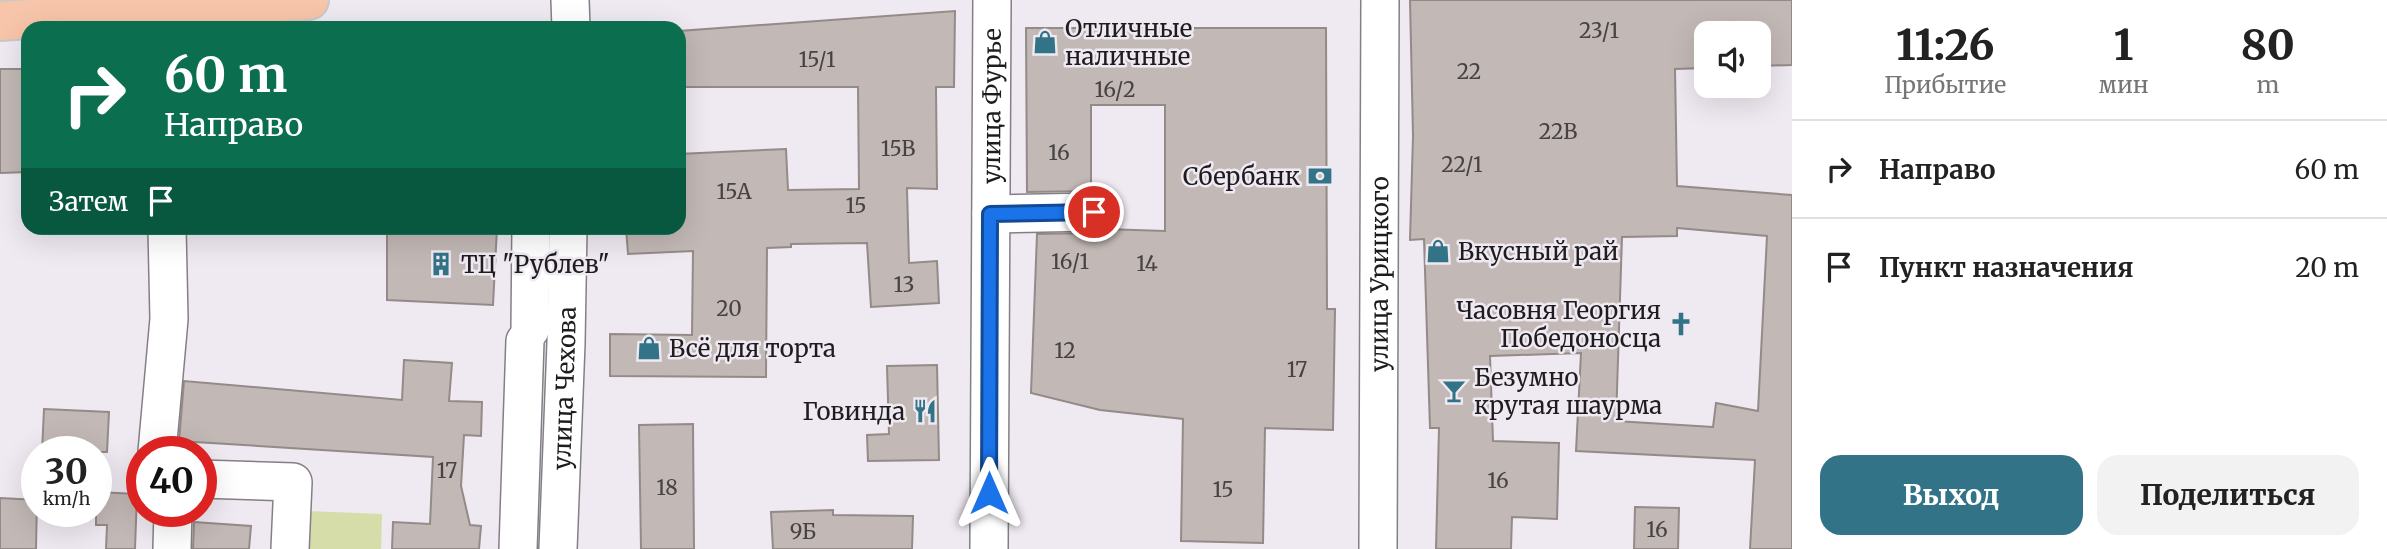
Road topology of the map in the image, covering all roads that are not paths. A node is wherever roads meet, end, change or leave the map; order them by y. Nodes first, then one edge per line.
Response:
1 (310, 0) edge
2 (570, 0) edge
3 (992, 0) edge
4 (1380, 0) edge
5 (0, 21) edge
6 (571, 21) edge
7 (1094, 212) dead end
8 (990, 214) junction
9 (167, 235) edge
10 (531, 235) edge
11 (568, 235) edge
12 (158, 436) edge
13 (217, 480) edge
14 (173, 527) edge
15 (172, 549) edge
16 (290, 549) edge
17 (518, 549) edge
18 (558, 549) edge
19 (989, 549) edge
20 (1378, 549) edge

1 - 5 main road
2 - 6 street
3 - 8 street, улица Фурье
4 - 20 street, улица Урицкого
7 - 8 street
8 - 19 street, улица Фурье
9 - 12 street
10 - 17 street
11 - 18 street, улица Чехова
13 - 16 street
14 - 15 street

